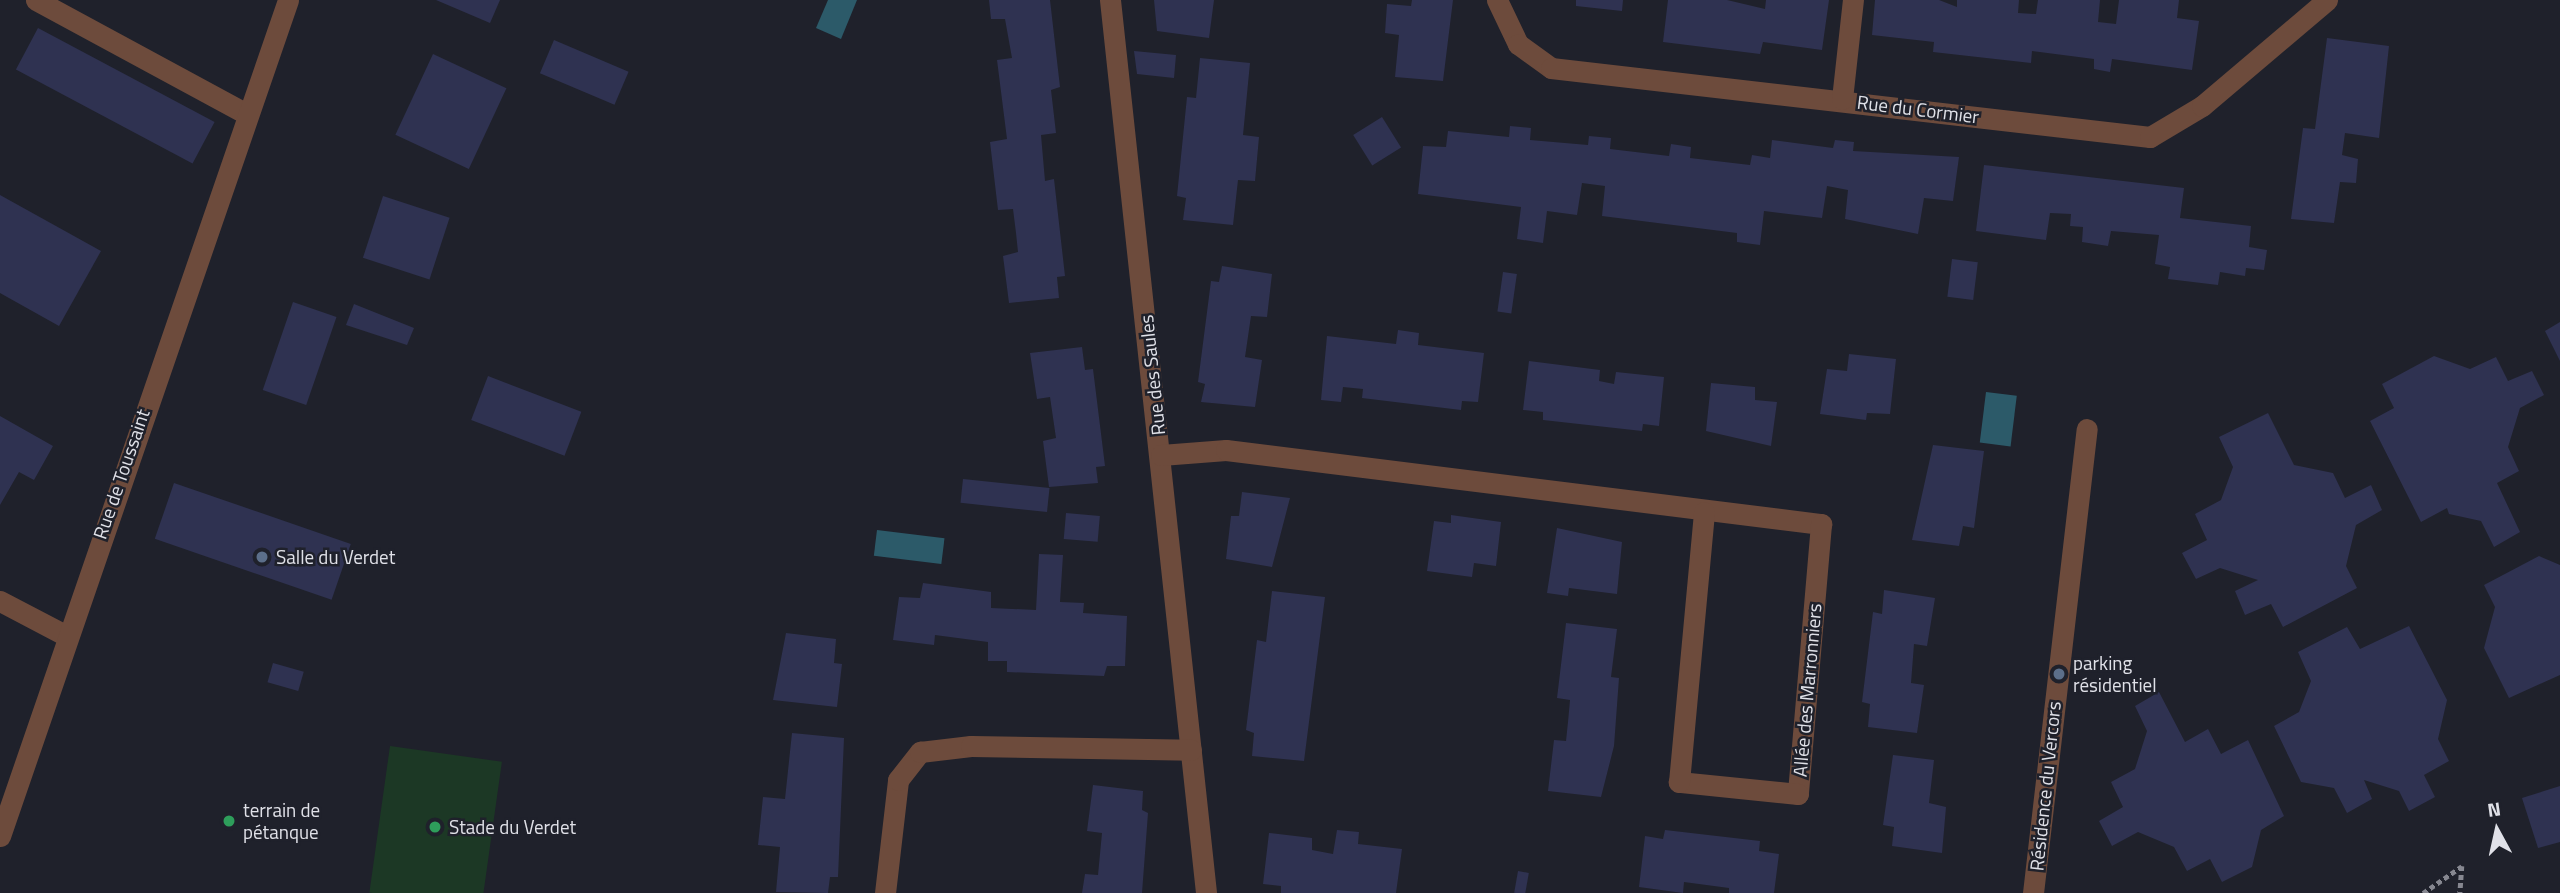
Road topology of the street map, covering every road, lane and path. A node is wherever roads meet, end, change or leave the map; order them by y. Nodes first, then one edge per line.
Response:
1 (36, 0) edge
2 (288, 0) edge
3 (1110, 0) edge
4 (1497, 0) edge
5 (1853, 0) edge
6 (2327, 0) edge
7 (1842, 99) junction
8 (247, 114) junction
9 (2087, 429) dead end
10 (1161, 455) junction
11 (1704, 512) junction
12 (0, 601) edge
13 (65, 635) junction
14 (1191, 750) junction
15 (0, 836) edge
16 (885, 893) edge
17 (1206, 893) edge
18 (2033, 893) edge
19 (2423, 893) edge
20 (2460, 893) edge

1 - 8 street
2 - 8 street, Rue de Toussaint
3 - 10 street, Rue des Saules
4 - 7 street, Rue du Cormier
5 - 7 street
6 - 7 street, Rue du Cormier
8 - 13 street, Rue de Toussaint
9 - 18 street, Résidence du Vercors
10 - 11 street, Allée des Marronniers
10 - 14 street, Rue des Saules
11 - 11 street, Allée des Marronniers
12 - 13 street
13 - 15 street, Rue de Toussaint
14 - 16 street
14 - 17 street, Rue des Saules
19 - 20 path

